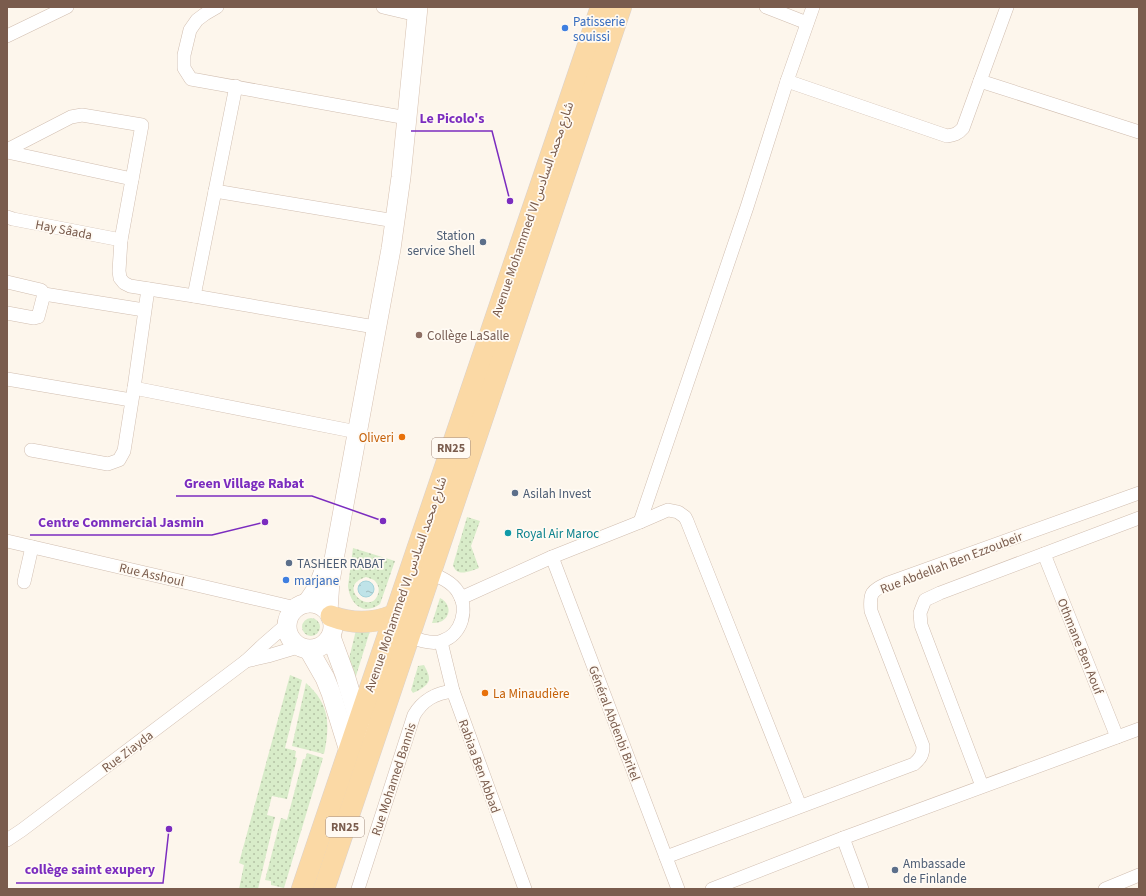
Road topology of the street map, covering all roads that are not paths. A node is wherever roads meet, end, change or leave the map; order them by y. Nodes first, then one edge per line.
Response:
1 (67, 7) edge
2 (217, 7) edge
3 (382, 7) edge
4 (601, 7) edge
5 (621, 7) edge
6 (766, 7) edge
7 (813, 7) edge
8 (1007, 7) edge
9 (414, 10) edge
10 (808, 23) junction
11 (7, 36) edge
12 (787, 81) junction
13 (980, 82) junction
14 (236, 86) junction
15 (402, 117) junction
16 (1139, 132) edge
17 (7, 151) edge
18 (132, 179) junction
19 (215, 191) junction
20 (7, 217) edge
21 (390, 220) junction
22 (121, 240) junction
23 (7, 282) edge
24 (148, 289) junction
25 (44, 294) junction
26 (194, 296) junction
27 (144, 310) junction
28 (7, 313) edge
29 (373, 327) junction
30 (7, 379) edge
31 (133, 394) junction
32 (354, 431) junction
33 (31, 450) dead end
34 (1139, 493) edge
35 (1139, 518) edge
36 (640, 522) junction
37 (7, 541) edge
38 (32, 547) junction
39 (1044, 554) junction
40 (552, 557) junction
41 (430, 573) junction
42 (24, 582) dead end
43 (402, 593) junction
44 (461, 598) junction
45 (421, 599) junction
46 (302, 605) junction
47 (329, 614) junction
48 (394, 616) junction
49 (286, 625) junction
50 (409, 636) junction
51 (331, 637) junction
52 (441, 642) junction
53 (303, 648) junction
54 (246, 661) junction
55 (453, 691) junction
56 (359, 720) junction
57 (1139, 729) edge
58 (1117, 737) junction
59 (349, 751) junction
60 (369, 756) junction
61 (982, 786) junction
62 (800, 806) junction
63 (843, 838) junction
64 (7, 840) edge
65 (666, 857) junction
66 (1139, 875) edge
67 (302, 889) edge
68 (324, 889) edge
69 (358, 889) edge
70 (525, 889) edge
71 (678, 889) edge
72 (714, 889) edge
73 (862, 889) edge
74 (1105, 889) edge

1 - 11 street
2 - 14 street
3 - 9 street
4 - 43 main road, Avenue Mohammed VI شارع محمد السادس / RN25
5 - 41 main road, Avenue Mohammed VI شارع محمد السادس / RN25
6 - 10 street
7 - 10 street
8 - 13 street
9 - 15 main road
10 - 12 street
12 - 13 street
12 - 36 street
13 - 16 street
14 - 15 street
14 - 19 street
15 - 21 main road
17 - 18 street
17 - 18 street
18 - 22 street
19 - 21 street
19 - 26 street
20 - 22 street, Hay Sâada
21 - 29 main road
22 - 24 street
23 - 25 street
24 - 26 street
24 - 27 street
25 - 27 street
25 - 28 street
26 - 29 street
27 - 31 street
29 - 32 main road
30 - 31 street
31 - 32 street
31 - 33 street
32 - 46 main road
32 - 47 main road
34 - 62 street, Rue Abdellah Ben Ezzoubeir
35 - 39 street, Rue Abdellah Ben Ezzoubeir
36 - 40 street
36 - 62 street
37 - 38 street, Rue Asshoul
38 - 42 street
38 - 46 street, Rue Asshoul
39 - 58 street, Othmane Ben Aouf
39 - 61 street, Rue Abdellah Ben Ezzoubeir
40 - 44 street
40 - 65 street, Général Abdenbi Britel
41 - 44 street
41 - 45 main road, Avenue Mohammed VI شارع محمد السادس / RN25
43 - 45 main road
43 - 48 main road, Avenue Mohammed VI شارع محمد السادس / RN25
44 - 52 street
45 - 50 main road, Avenue Mohammed VI شارع محمد السادس / RN25
46 - 47 main road
46 - 49 main road
47 - 48 main road
47 - 51 main road
48 - 56 main road, Avenue Mohammed VI شارع محمد السادس / RN25
49 - 53 main road
49 - 54 street, Rue Ziayda
50 - 52 street
50 - 60 main road, Avenue Mohammed VI شارع محمد السادس / RN25
51 - 53 main road
51 - 56 main road
52 - 55 street, Rabiaa Ben Abbad
53 - 54 street, Rue Ziayda
53 - 59 main road
54 - 64 street, Rue Ziayda
55 - 69 street, Rue Mohamed Bannis
55 - 70 street, Rabiaa Ben Abbad
56 - 59 main road, Avenue Mohammed VI شارع محمد السادس / RN25
56 - 60 main road
57 - 58 street
58 - 61 street
59 - 67 main road, Avenue Mohammed VI شارع محمد السادس / RN25
60 - 68 main road, Avenue Mohammed VI شارع محمد السادس / RN25
61 - 63 street
62 - 65 street
63 - 72 street
63 - 73 street
65 - 71 street, Général Abdenbi Britel
66 - 74 street

